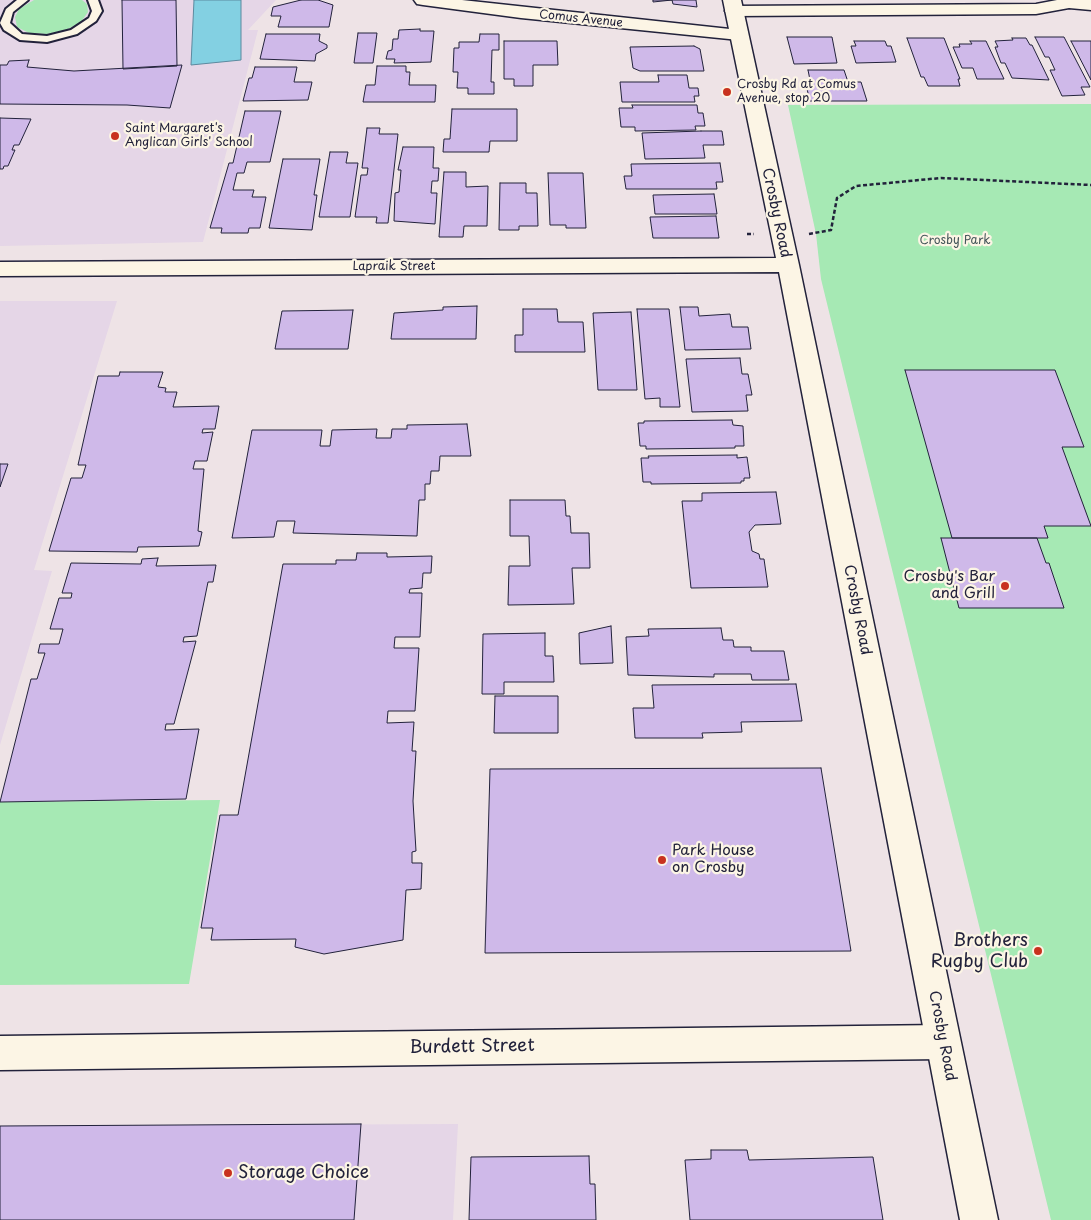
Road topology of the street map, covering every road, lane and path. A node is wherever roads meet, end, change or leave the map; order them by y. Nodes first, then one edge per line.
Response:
1 (23, 0) edge
2 (93, 0) edge
3 (423, 0) edge
4 (1068, 1) edge
5 (1091, 5) edge
6 (733, 6) edge
7 (11, 33) junction
8 (739, 35) junction
9 (0, 39) edge
10 (1091, 185) edge
11 (804, 234) dead end
12 (788, 265) junction
13 (0, 269) edge
14 (943, 1042) junction
15 (0, 1053) edge
16 (979, 1220) edge

1 - 7 lane
2 - 7 lane
3 - 8 street, Comus Avenue
4 - 5 street
4 - 6 street
6 - 8 street, Crosby Road
7 - 9 lane
8 - 12 street, Crosby Road
10 - 11 path
12 - 13 street, Lapraik Street
12 - 14 street, Crosby Road
14 - 15 street, Burdett Street
14 - 16 street, Crosby Road

